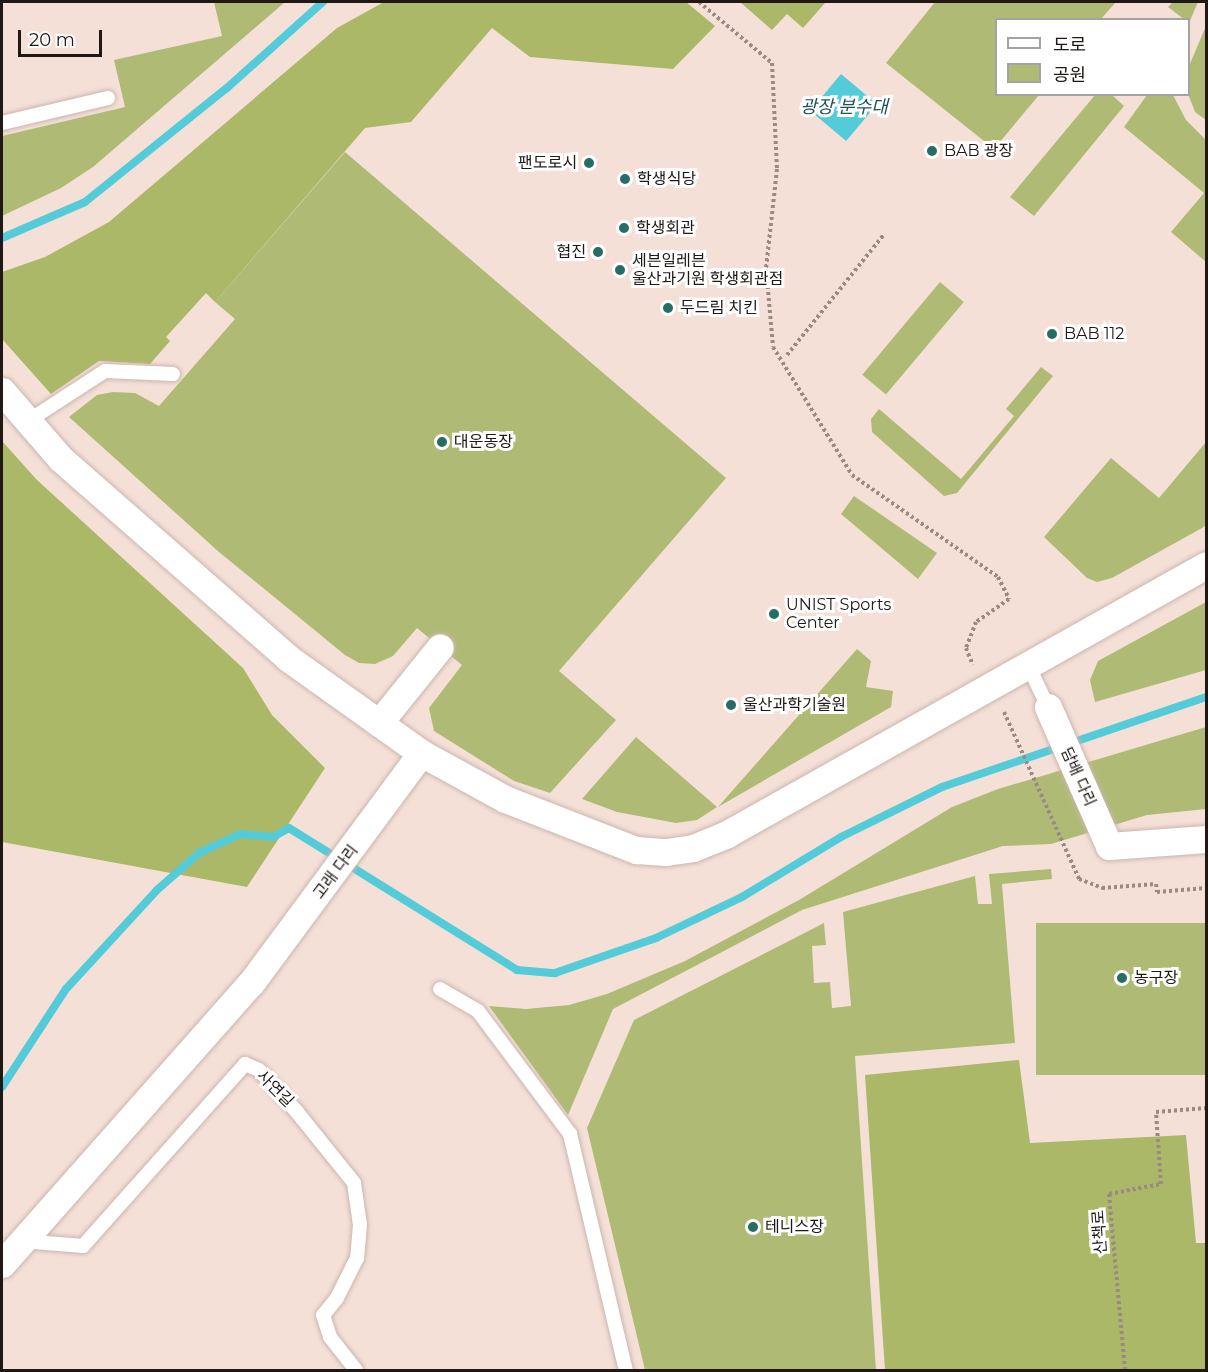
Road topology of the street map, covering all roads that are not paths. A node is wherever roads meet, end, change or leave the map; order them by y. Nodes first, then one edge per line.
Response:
1 (108, 98) dead end
2 (2, 123) edge
3 (173, 374) dead end
4 (2, 391) edge
5 (28, 421) junction
6 (1204, 569) edge
7 (440, 647) dead end
8 (1029, 667) junction
9 (1048, 707) joint
10 (379, 723) junction
11 (422, 753) junction
12 (1206, 839) edge
13 (440, 989) dead end
14 (10, 1243) edge
15 (2, 1264) edge
16 (356, 1371) edge
17 (626, 1371) edge

1 - 2 lane
3 - 5 lane
4 - 5 street
5 - 10 street
6 - 8 street
7 - 10 street
8 - 9 lane
8 - 11 street
9 - 12 street, 담배 다리
10 - 11 street
11 - 14 street, 고래 다리
13 - 17 lane
14 - 15 street, 고래 다리
14 - 16 lane, 사연길

